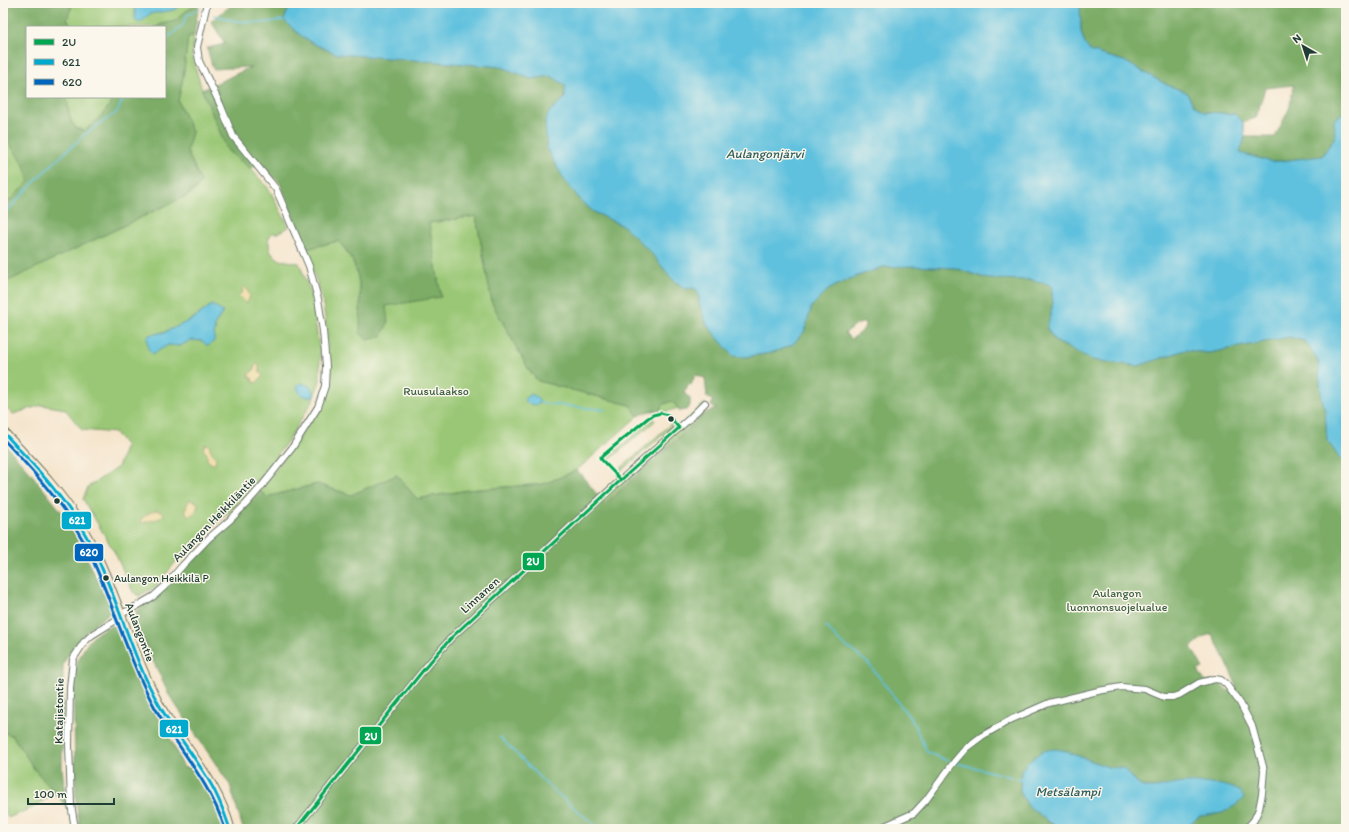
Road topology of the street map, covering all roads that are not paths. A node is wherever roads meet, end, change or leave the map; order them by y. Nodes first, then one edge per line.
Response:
1 (207, 3) edge
2 (705, 403) dead end
3 (3, 432) edge
4 (121, 615) junction
5 (76, 829) edge
6 (230, 829) edge
7 (296, 829) edge
8 (878, 829) edge
9 (1246, 829) edge

1 - 4 street, Aulangon Heikkiläntie
2 - 7 street, Linnanen
3 - 4 street, Aulangontie
4 - 5 street, Katajistontie
4 - 6 street, Aulangontie
8 - 9 street

